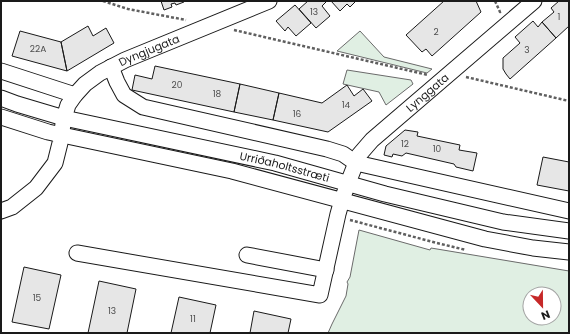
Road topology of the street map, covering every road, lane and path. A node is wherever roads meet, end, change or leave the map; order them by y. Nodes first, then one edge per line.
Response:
1 (103, 1) edge
2 (269, 1) edge
3 (495, 1) edge
4 (534, 1) edge
5 (506, 6) dead end
6 (186, 20) dead end
7 (231, 30) dead end
8 (111, 67) junction
9 (1, 71) edge
10 (447, 76) junction
11 (75, 95) junction
12 (1, 98) edge
13 (569, 101) edge
14 (1, 117) edge
15 (64, 118) junction
16 (62, 135) junction
17 (356, 163) junction
18 (348, 183) junction
19 (342, 200) junction
20 (1, 211) edge
21 (569, 211) edge
22 (569, 232) edge
23 (569, 252) edge
24 (77, 253) dead end
25 (247, 255) dead end
26 (326, 270) junction

1 - 6 path
2 - 8 street, Dyngjugata
3 - 5 path
4 - 10 street, Lynggata
7 - 10 path
8 - 11 street, Dyngjugata
8 - 17 street
9 - 11 street
10 - 13 path
10 - 17 street, Lynggata
11 - 15 street, Dyngjugata
12 - 15 street, Urriðaholtsstræti
14 - 16 street, Urriðaholtsstræti
15 - 16 street, Dyngjugata
15 - 18 street, Urriðaholtsstræti
16 - 19 street, Urriðaholtsstræti
16 - 20 street, Dyngjugata
17 - 18 street, Lynggata
17 - 21 street
18 - 19 street, Lynggata
18 - 22 street, Urriðaholtsstræti
19 - 23 street, Urriðaholtsstræti
19 - 26 street
24 - 26 street
25 - 26 street

